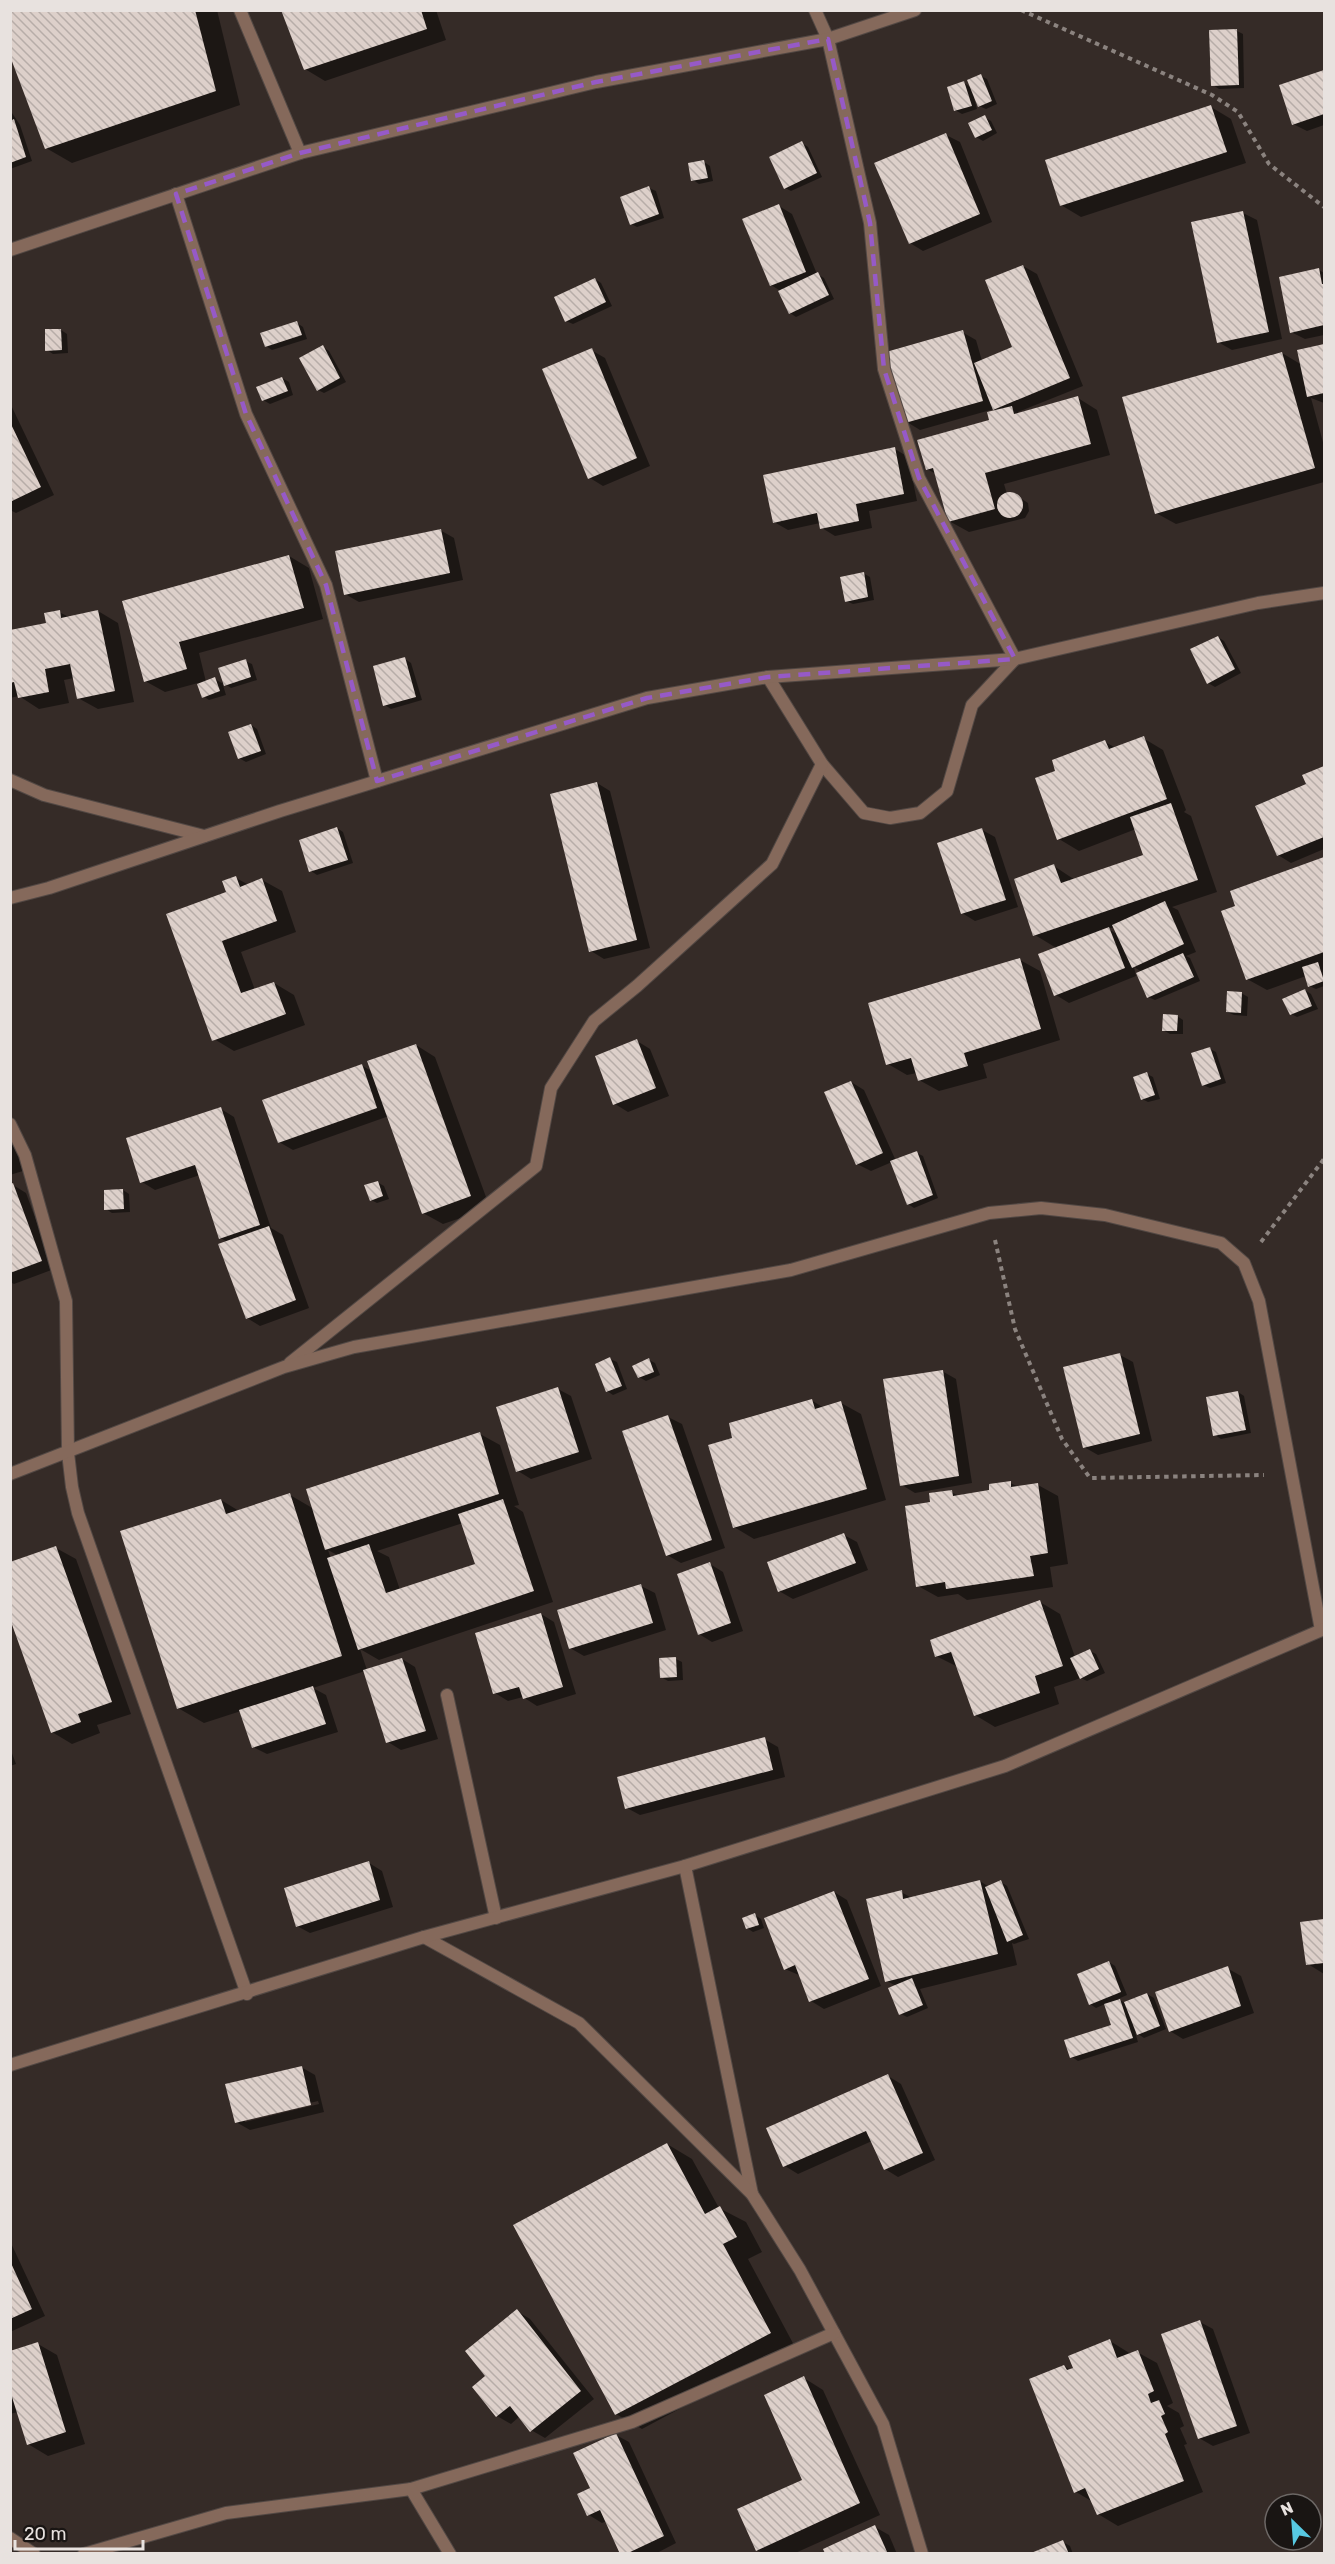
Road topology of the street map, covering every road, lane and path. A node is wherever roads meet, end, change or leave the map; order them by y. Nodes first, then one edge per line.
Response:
1 (240, 10) edge
2 (814, 10) edge
3 (915, 10) edge
4 (1021, 10) edge
5 (828, 39) junction
6 (300, 153) junction
7 (176, 194) junction
8 (1324, 207) edge
9 (10, 250) edge
10 (1324, 593) edge
11 (1015, 659) junction
12 (768, 677) junction
13 (822, 764) junction
14 (10, 780) edge
15 (377, 781) junction
16 (205, 836) junction
17 (10, 898) edge
18 (10, 1124) edge
19 (1324, 1159) edge
20 (989, 1213) junction
21 (1244, 1263) junction
22 (284, 1367) junction
23 (68, 1453) junction
24 (10, 1474) edge
25 (1292, 1474) junction
26 (1323, 1629) edge
27 (447, 1695) dead end
28 (685, 1866) junction
29 (496, 1918) junction
30 (424, 1937) junction
31 (247, 1994) junction
32 (10, 2066) edge
33 (752, 2194) junction
34 (834, 2332) junction
35 (411, 2489) junction
36 (10, 2538) edge
37 (34, 2553) edge
38 (84, 2553) edge
39 (450, 2553) edge
40 (921, 2553) edge

1 - 6 street
2 - 5 street
3 - 5 street
4 - 8 path
5 - 6 street
5 - 11 street
6 - 7 street
7 - 9 street
7 - 15 street
10 - 11 street
11 - 12 street
11 - 13 street
12 - 13 street
12 - 15 street
13 - 22 street
14 - 16 street
15 - 16 street
16 - 17 street
18 - 23 street
19 - 21 path
20 - 21 street
20 - 22 street
20 - 25 path
21 - 25 street
22 - 23 street
23 - 24 street
23 - 31 street
25 - 26 street
26 - 28 street
27 - 29 street
28 - 29 street
28 - 33 street
29 - 30 street
30 - 31 street
30 - 33 street
31 - 32 street
33 - 34 street
34 - 35 street
34 - 40 street
35 - 38 street
35 - 39 street
36 - 37 street

